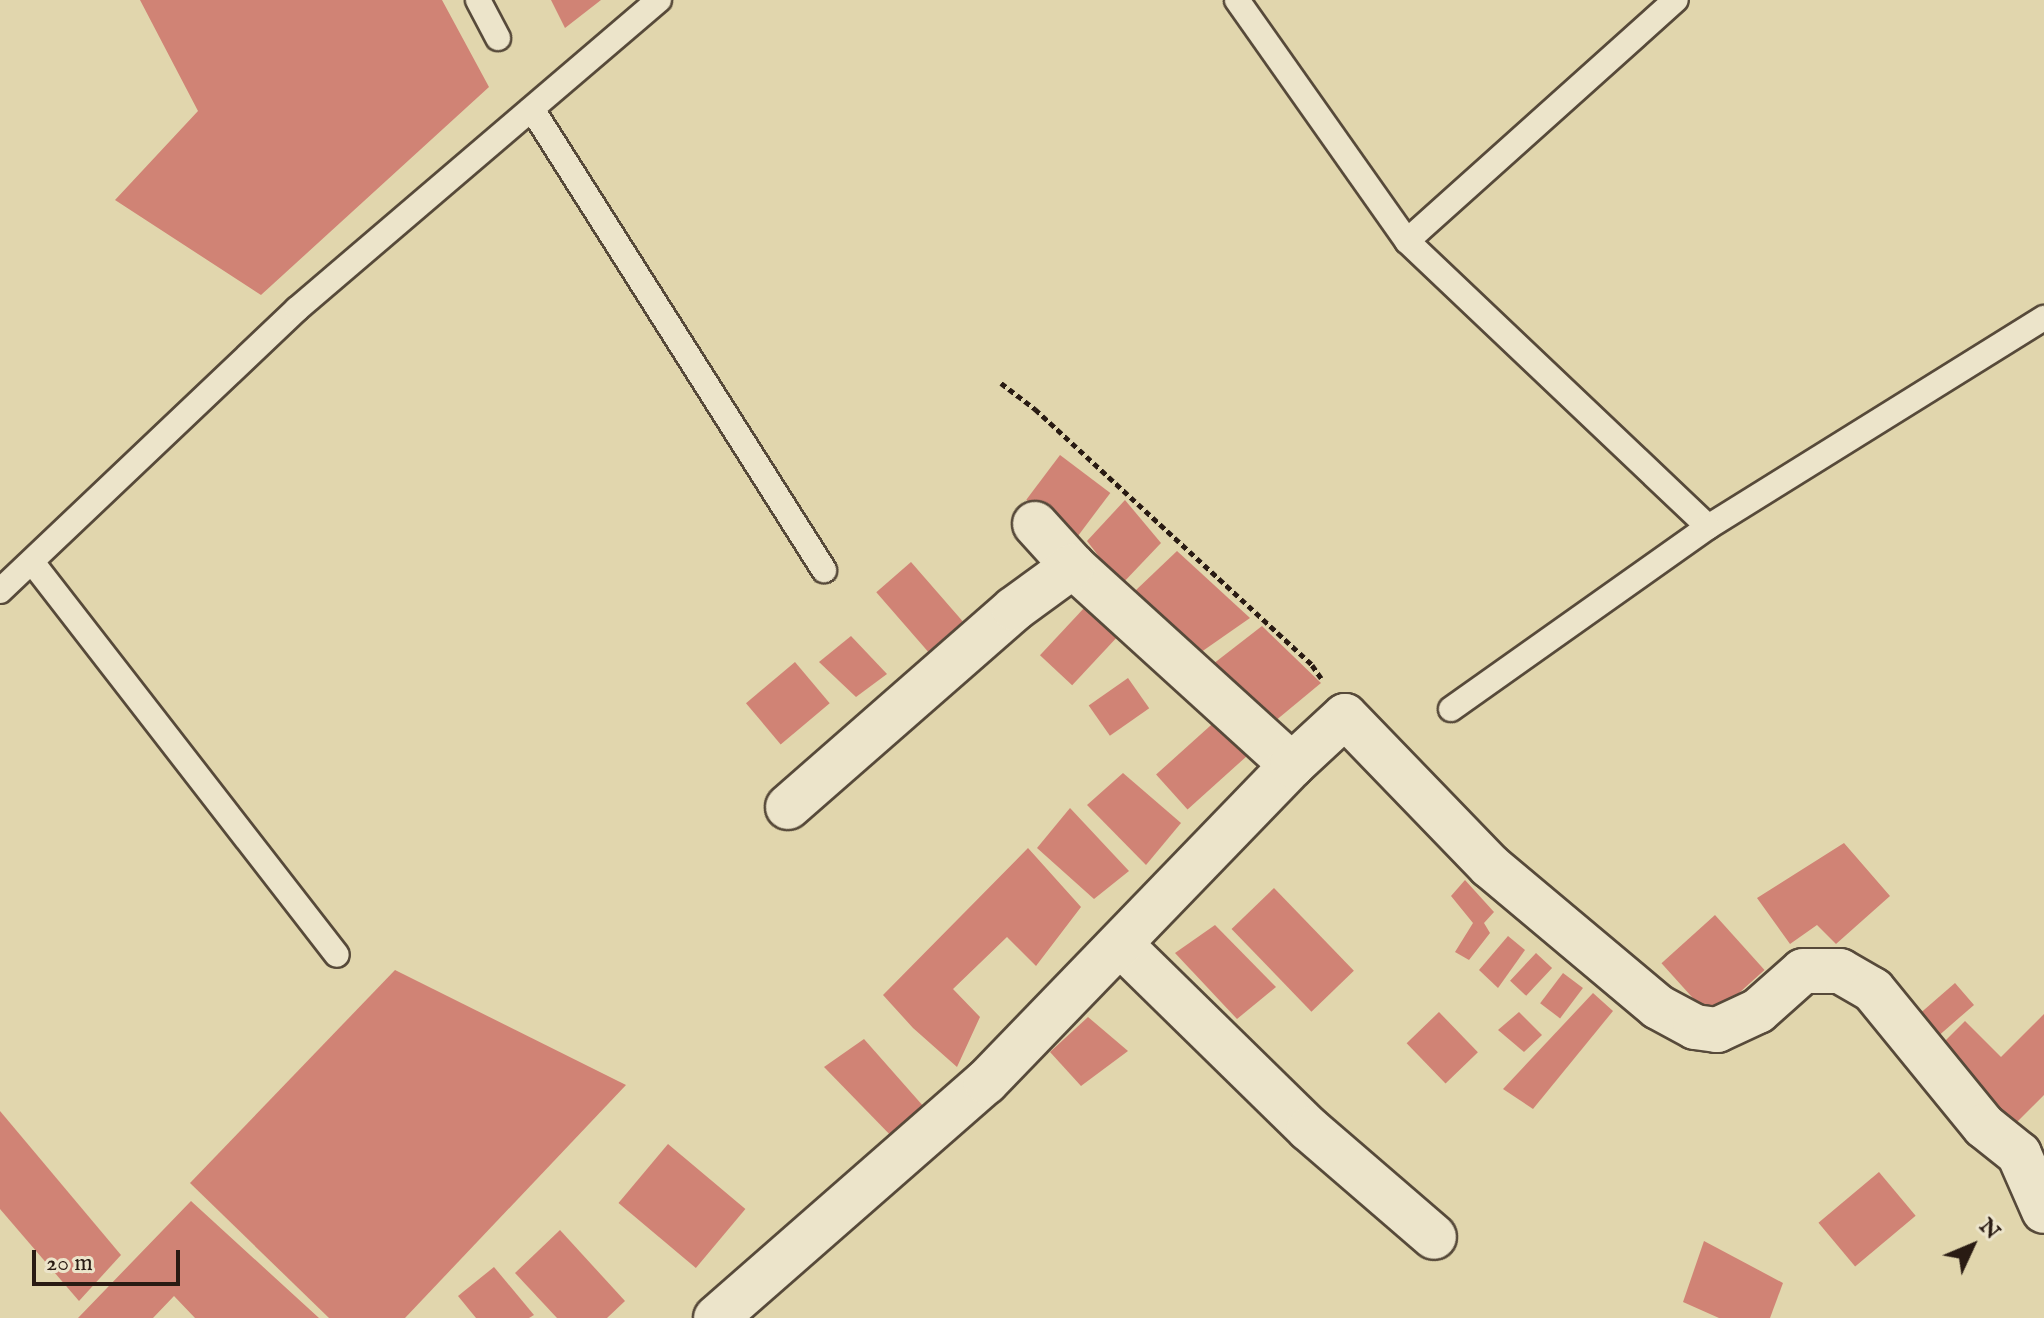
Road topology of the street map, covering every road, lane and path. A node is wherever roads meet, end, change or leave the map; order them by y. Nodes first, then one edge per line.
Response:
1 (478, 0) edge
2 (659, 0) edge
3 (1237, 0) edge
4 (1676, 0) edge
5 (498, 38) dead end
6 (532, 109) junction
7 (1407, 241) junction
8 (2044, 318) edge
9 (1001, 383) dead end
10 (1035, 524) dead end
11 (1708, 527) junction
12 (32, 562) junction
13 (1073, 566) junction
14 (824, 570) dead end
15 (0, 591) edge
16 (1451, 709) dead end
17 (1345, 716) junction
18 (1292, 765) junction
19 (788, 807) dead end
20 (1120, 944) junction
21 (337, 955) dead end
22 (2031, 1143) edge
23 (2044, 1211) edge
24 (1434, 1237) dead end
25 (716, 1318) edge

1 - 5 lane
2 - 6 lane
3 - 7 lane
4 - 7 lane
6 - 12 lane
6 - 14 lane
7 - 11 lane
8 - 11 lane
9 - 17 path
10 - 13 street
11 - 16 lane
12 - 15 lane
12 - 21 lane
13 - 18 street
13 - 19 street
17 - 18 street
17 - 22 street
18 - 20 street
20 - 24 street
20 - 25 street
22 - 23 street

